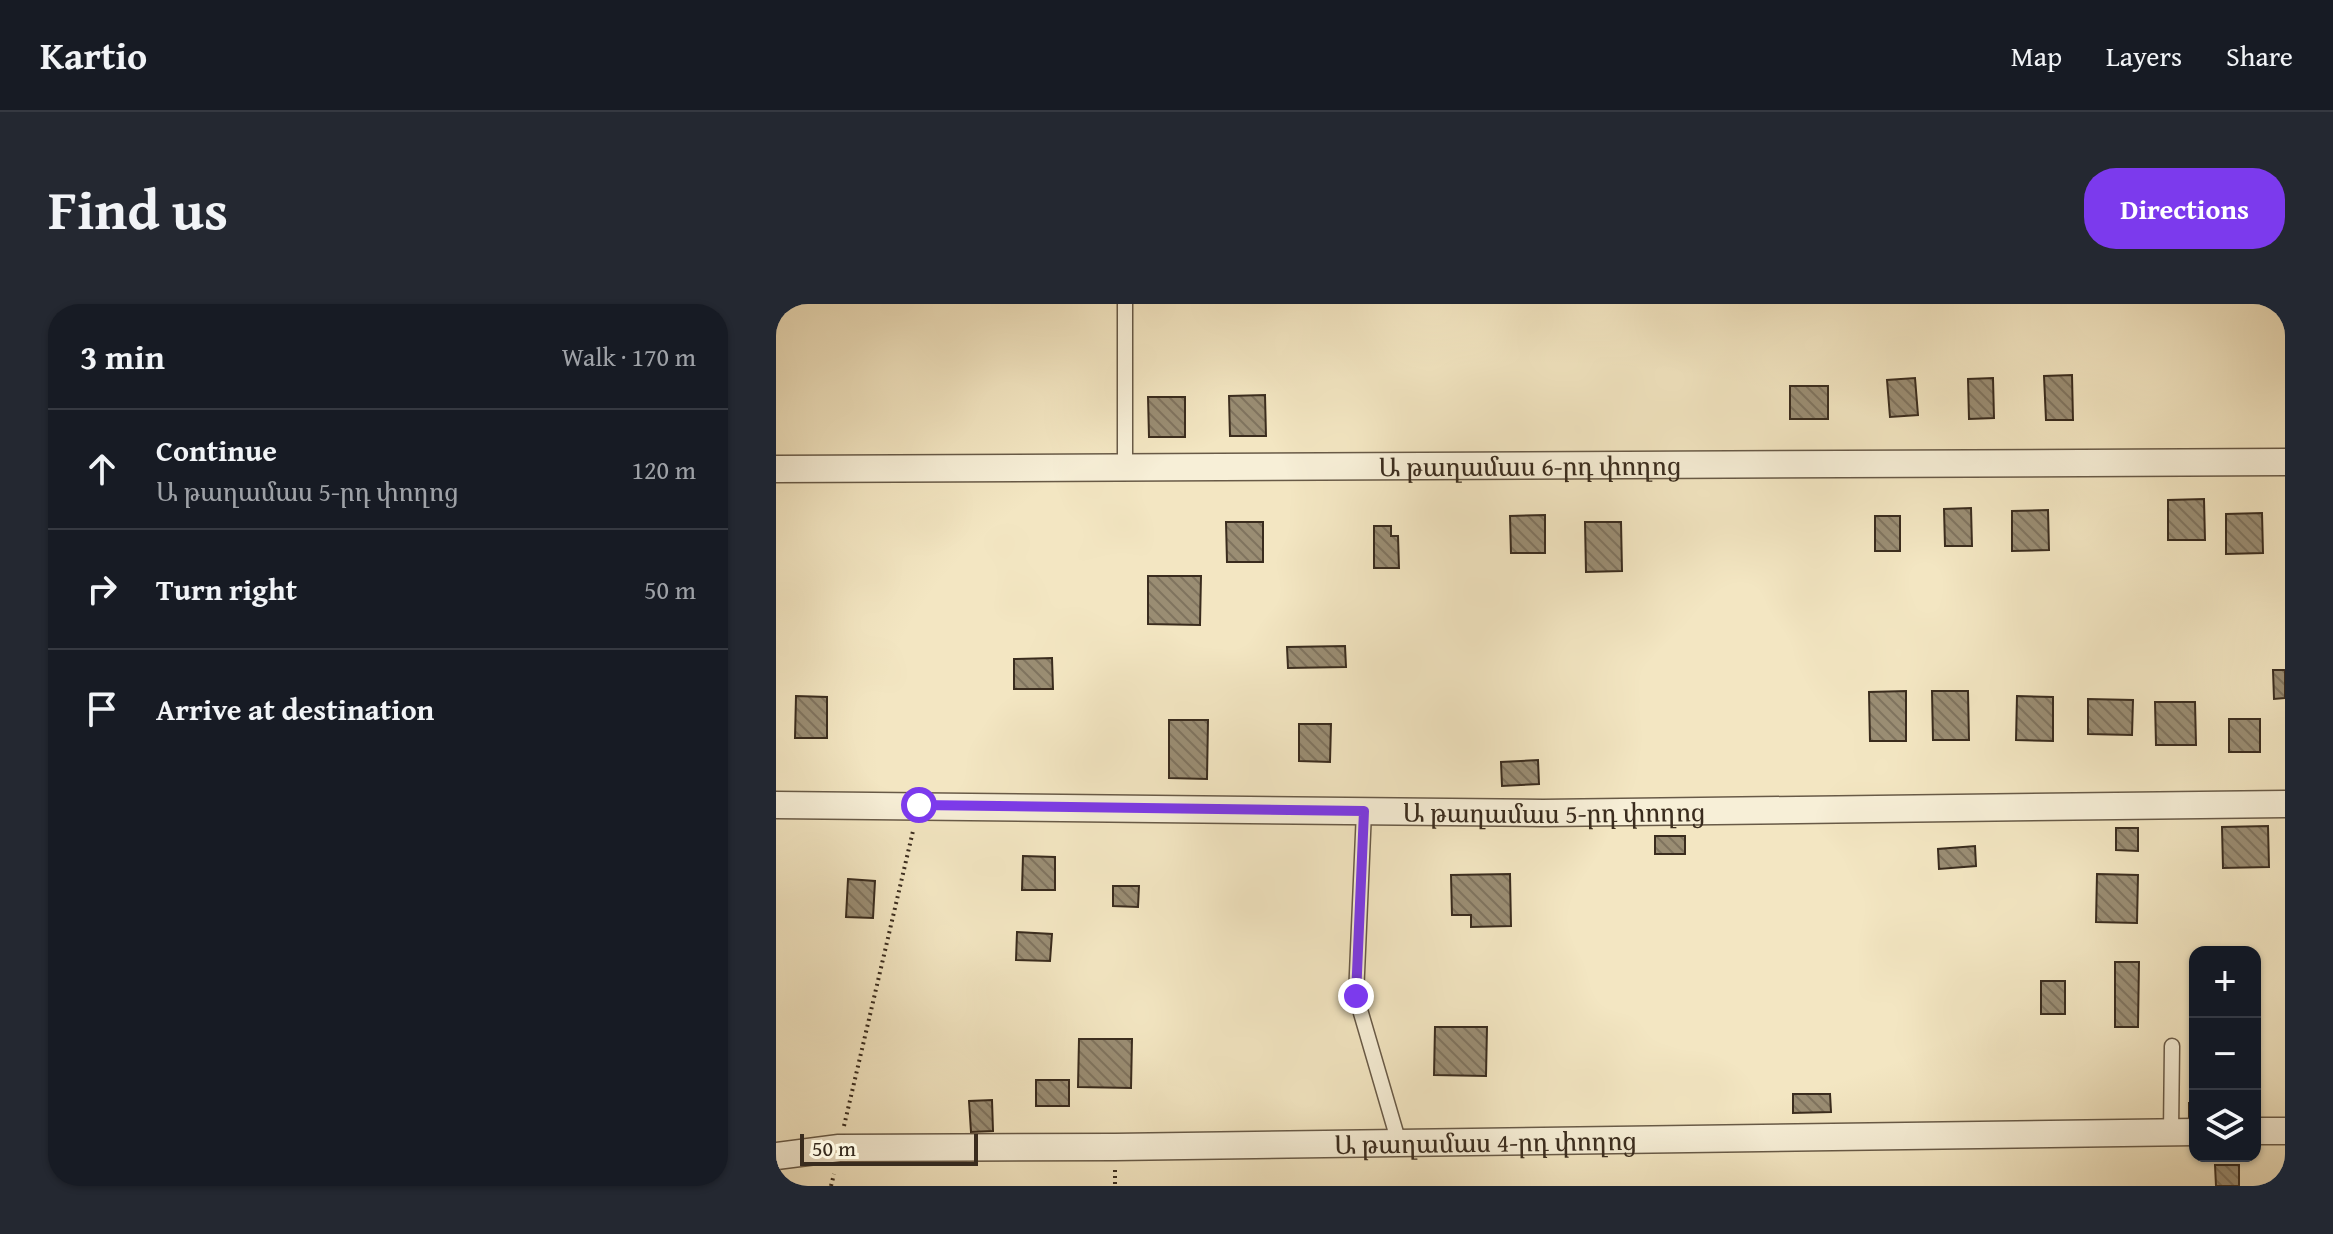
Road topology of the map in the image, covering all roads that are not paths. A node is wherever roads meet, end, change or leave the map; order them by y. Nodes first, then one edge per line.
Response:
1 (1125, 304) edge
2 (2285, 462) edge
3 (1125, 468) junction
4 (776, 469) edge
5 (2285, 804) edge
6 (776, 805) edge
7 (1364, 811) junction
8 (2172, 1046) dead end
9 (2261, 1131) edge
10 (2285, 1131) edge
11 (2183, 1132) edge
12 (1399, 1143) junction
13 (776, 1156) edge

1 - 3 lane
2 - 3 street, Ա թաղամաս 6-րդ փողոց
3 - 4 street, Ա թաղամաս 6-րդ փողոց
5 - 7 street, Ա թաղամաս 5-րդ փողոց
6 - 7 street, Ա թաղամաս 5-րդ փողոց
7 - 12 lane
8 - 11 lane
9 - 10 street
11 - 12 street, Ա թաղամաս 4-րդ փողոց
12 - 13 street, Ա թաղամաս 4-րդ փողոց

